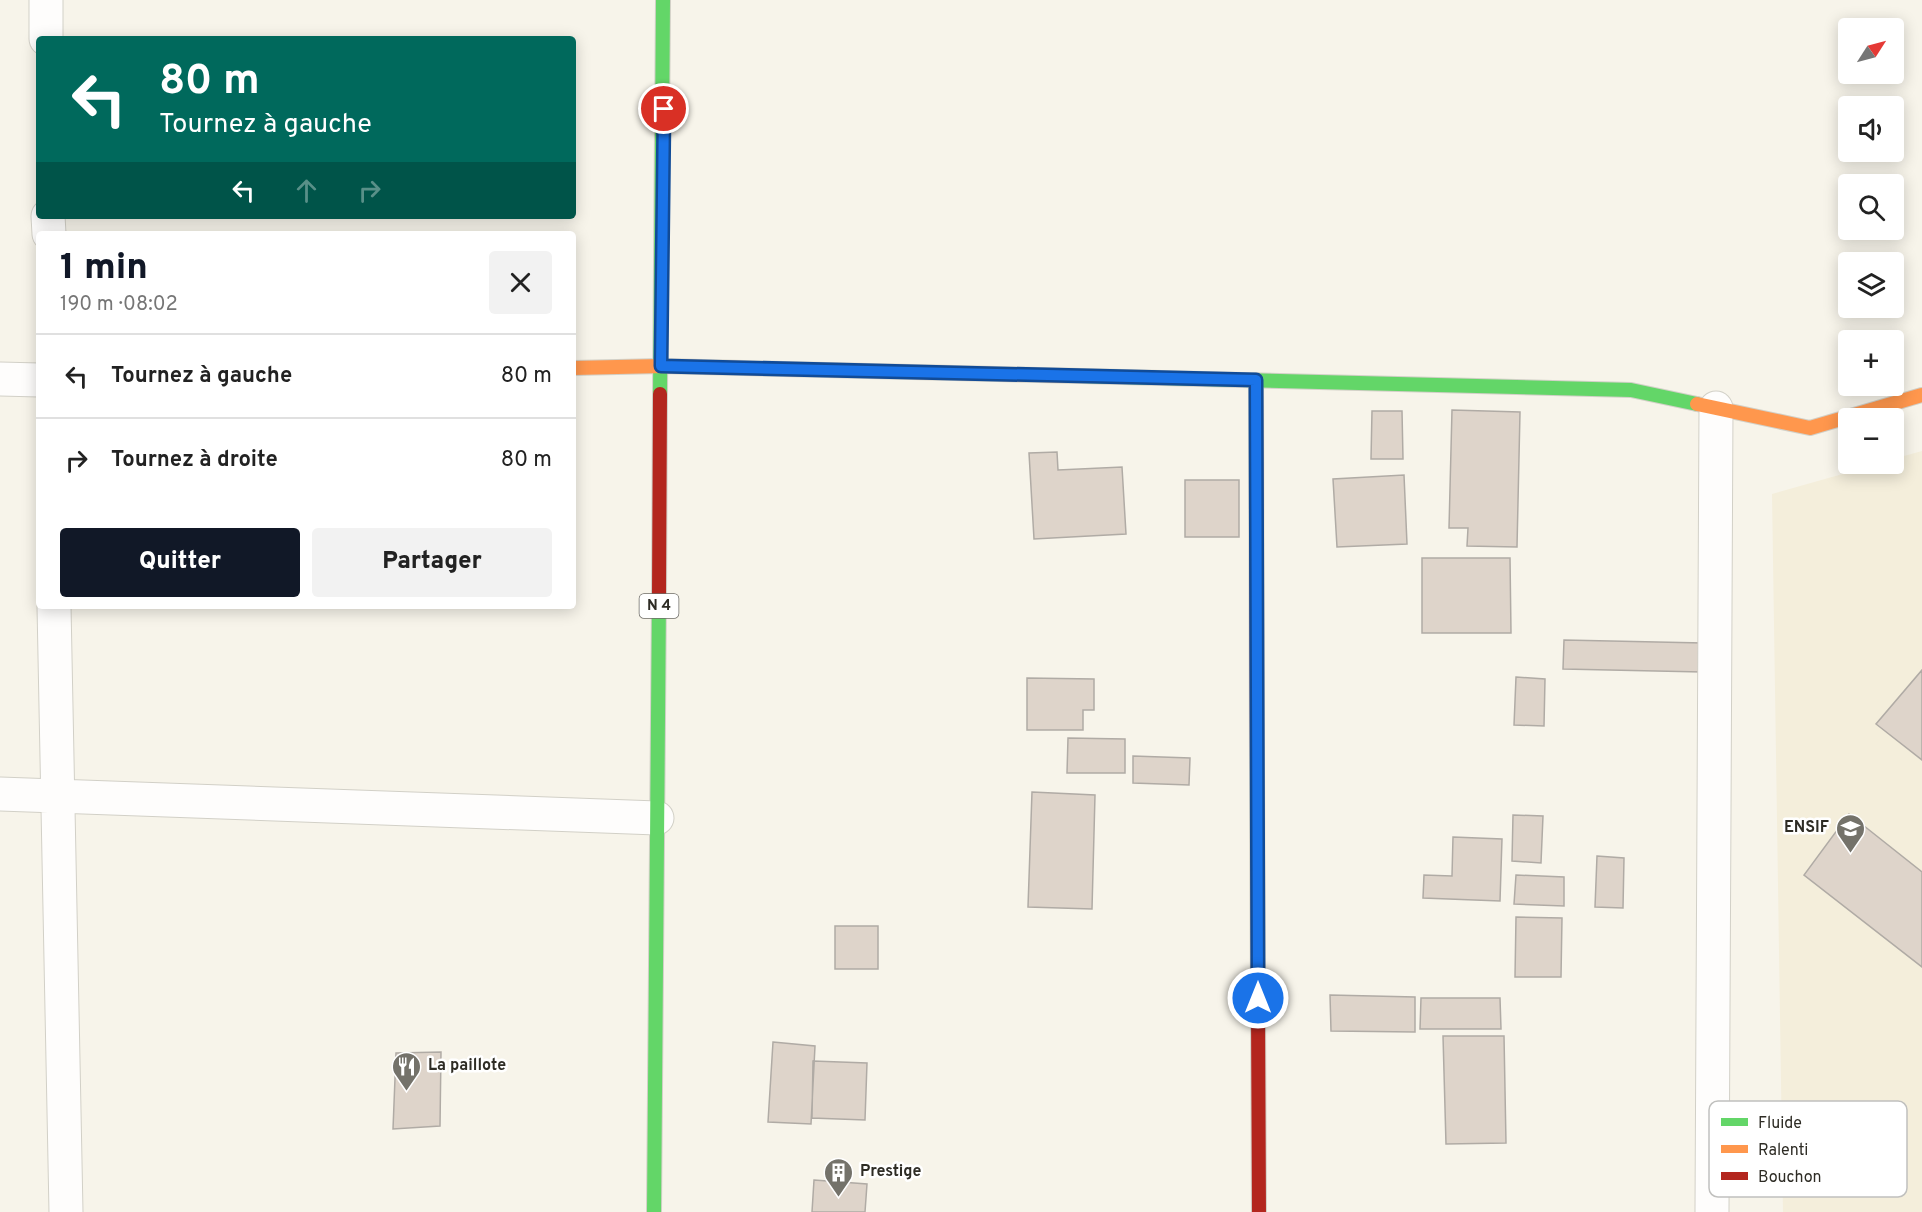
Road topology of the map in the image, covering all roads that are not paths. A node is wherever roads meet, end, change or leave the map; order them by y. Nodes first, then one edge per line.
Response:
1 (46, 0) edge
2 (663, 0) edge
3 (46, 36) edge
4 (661, 366) junction
5 (576, 368) edge
6 (0, 379) edge
7 (36, 380) edge
8 (1256, 380) junction
9 (1922, 395) edge
10 (1716, 408) junction
11 (54, 609) edge
12 (0, 794) edge
13 (58, 795) junction
14 (657, 818) junction
15 (1713, 1101) edge
16 (1712, 1197) edge
17 (66, 1212) edge
18 (654, 1212) edge
19 (1259, 1212) edge
20 (1712, 1212) edge

1 - 3 street
2 - 4 main road, N 4
4 - 5 main road
4 - 8 main road
4 - 14 main road, N 4
6 - 7 street
8 - 10 main road
8 - 19 main road
9 - 10 main road
10 - 15 street
11 - 13 street
12 - 13 street
13 - 14 street
13 - 17 street
14 - 18 main road, N 4
16 - 20 street

